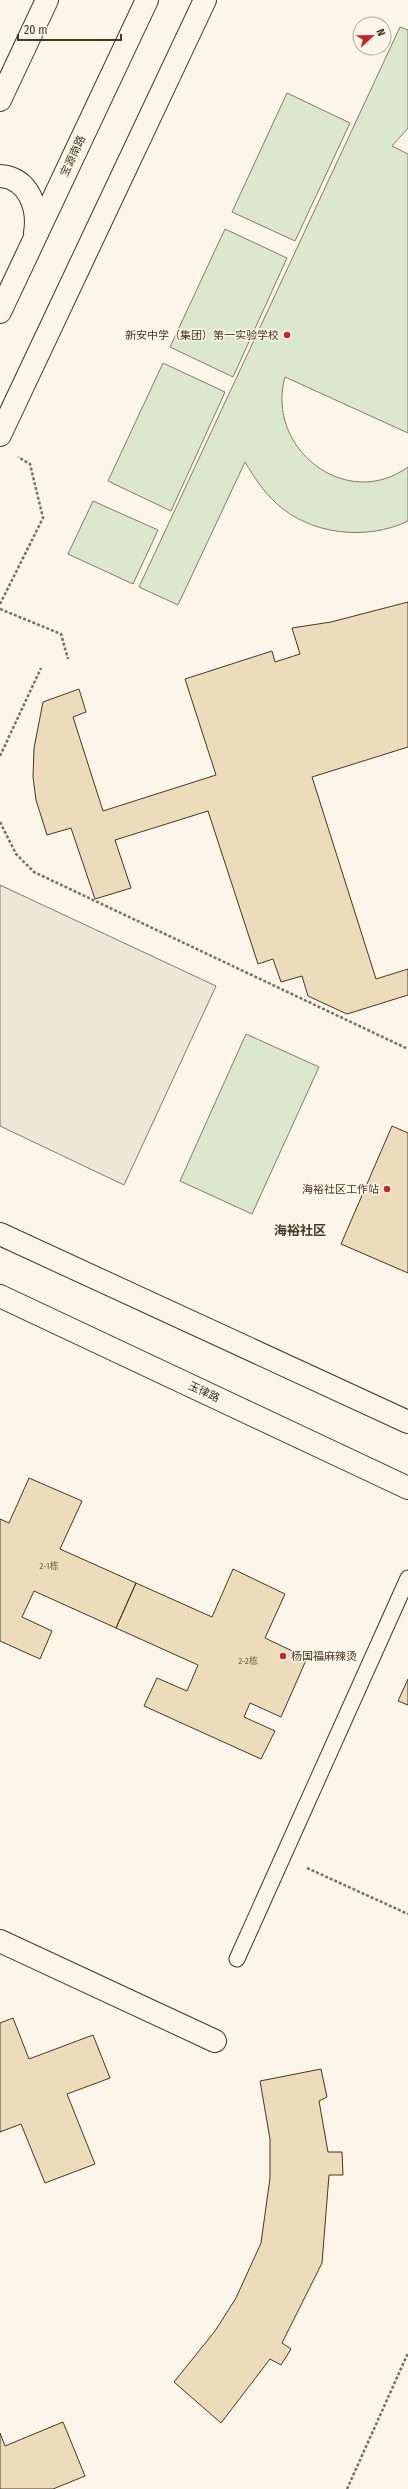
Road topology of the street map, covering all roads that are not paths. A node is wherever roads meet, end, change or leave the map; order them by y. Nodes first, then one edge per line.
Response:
1 (47, 0) edge
2 (147, 0) edge
3 (206, 0) edge
4 (0, 100) edge
5 (0, 176) edge
6 (33, 243) junction
7 (0, 312) edge
8 (0, 435) edge
9 (0, 1234) edge
10 (0, 1296) edge
11 (408, 1422) edge
12 (408, 1488) edge
13 (408, 1578) edge
14 (0, 1941) edge
15 (237, 1959) dead end
16 (215, 2041) dead end

1 - 4 main road
2 - 6 main road, 宝源南路
3 - 8 main road
5 - 6 main road
6 - 7 main road, 宝源南路
9 - 11 main road
10 - 12 main road, 玉律路
13 - 15 lane
14 - 16 main road

